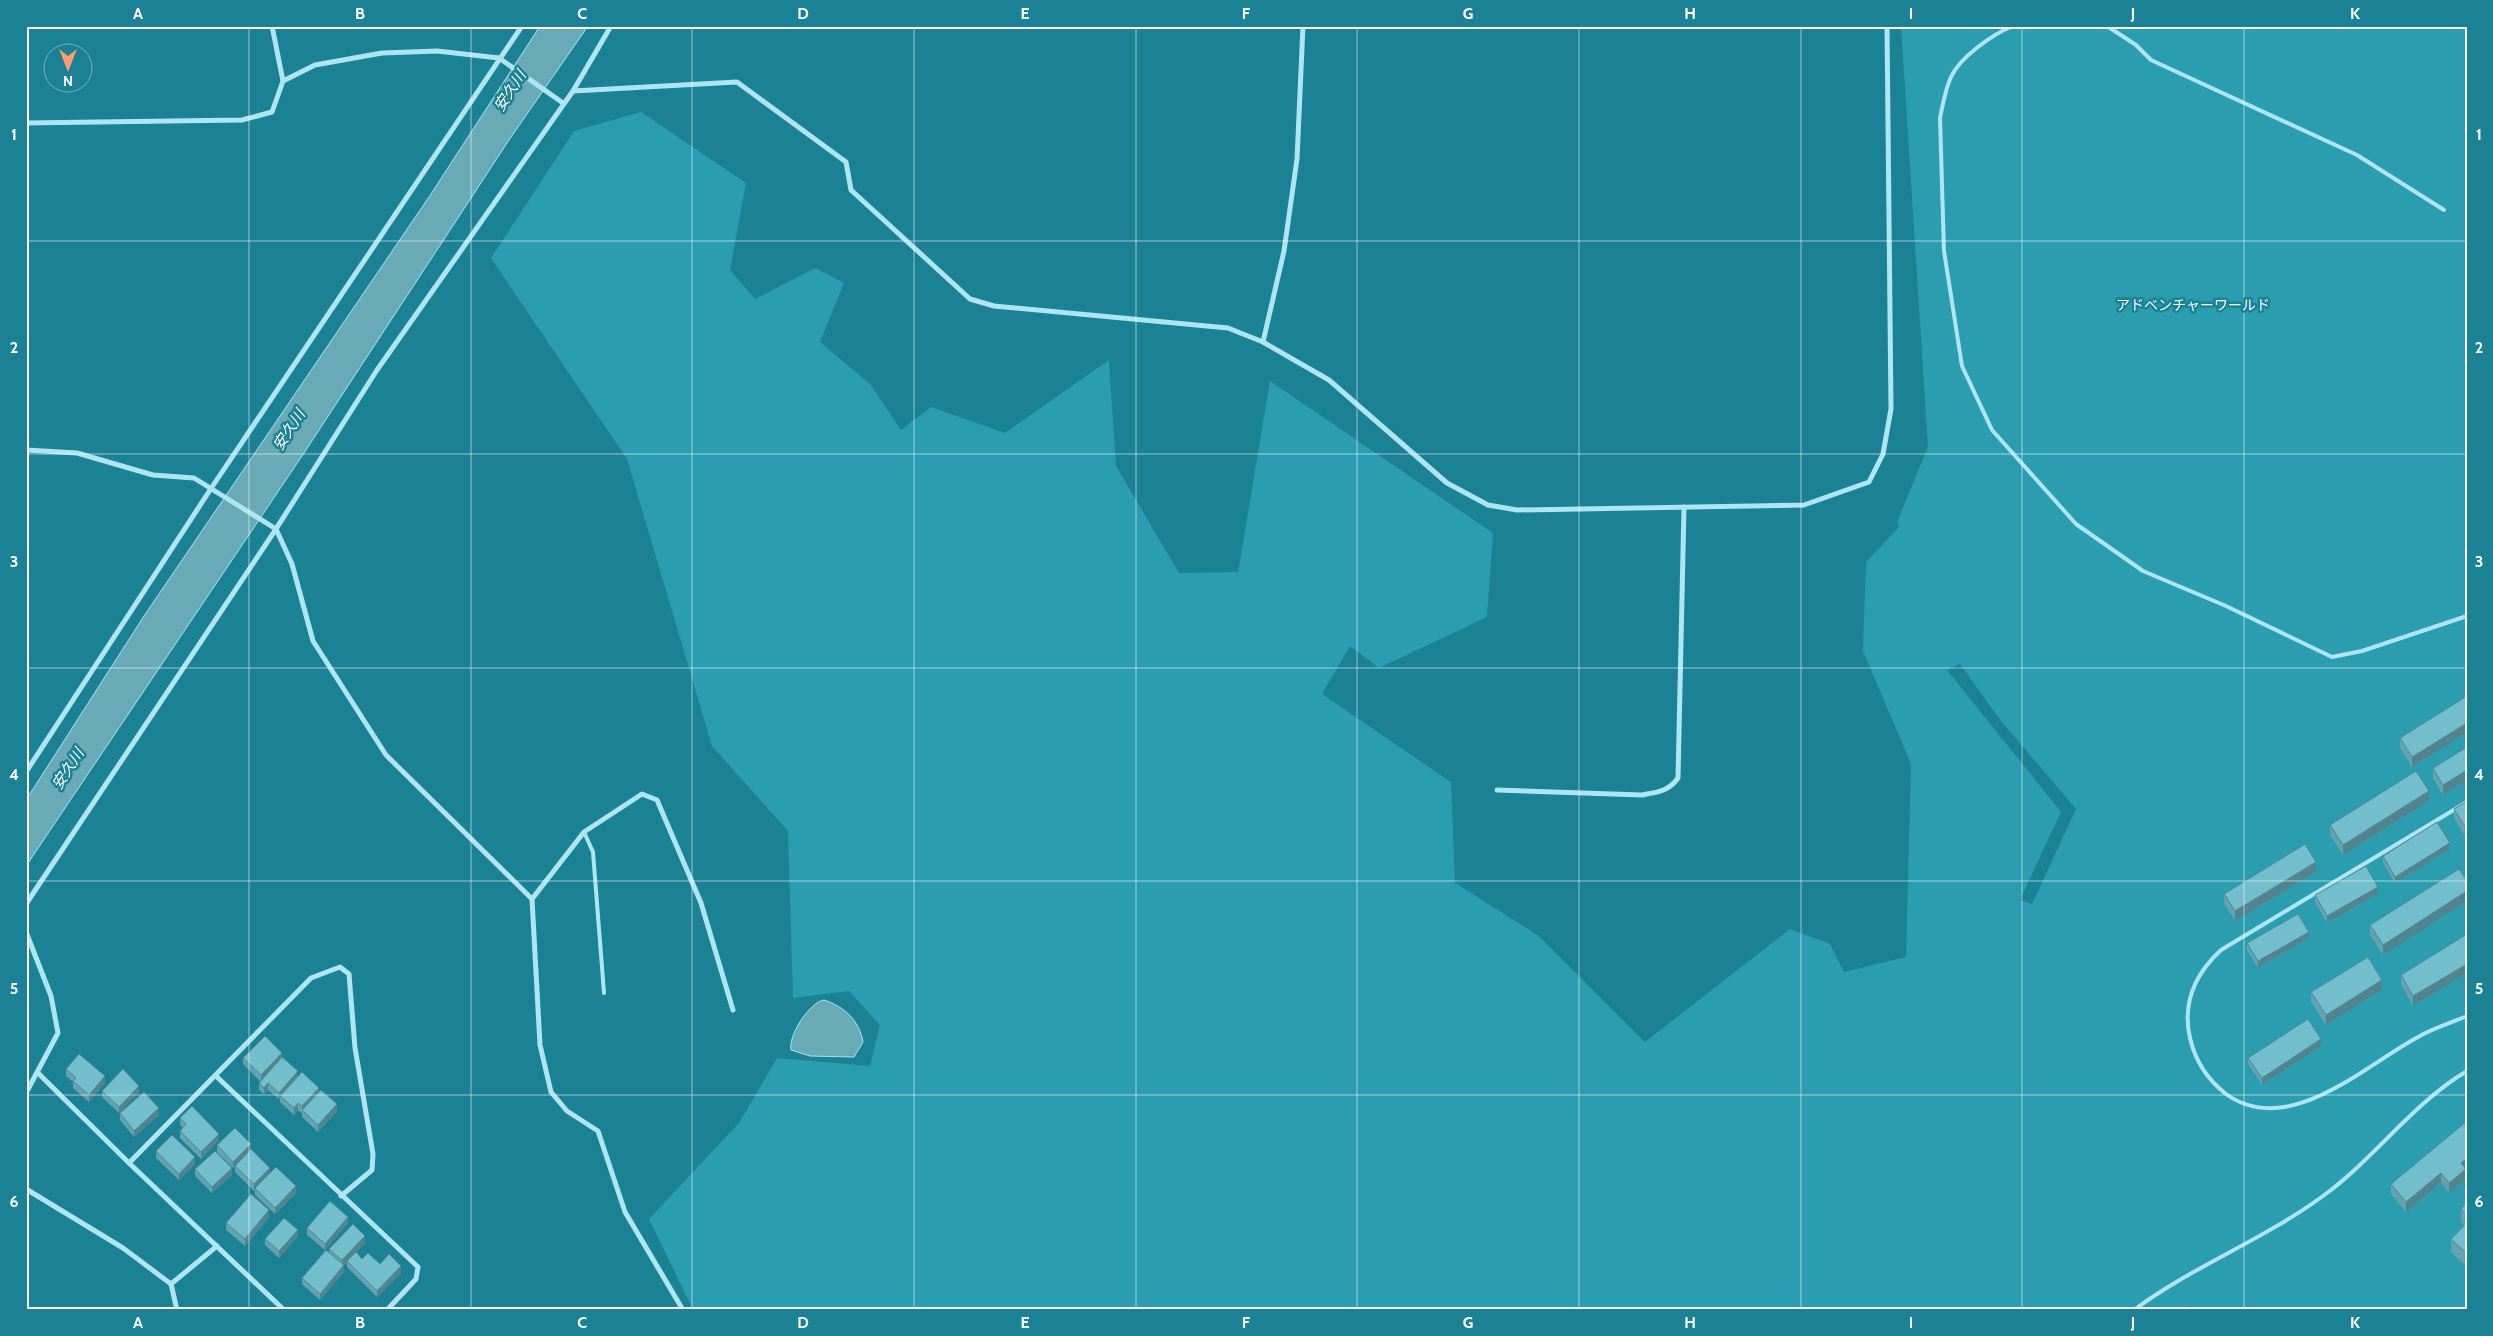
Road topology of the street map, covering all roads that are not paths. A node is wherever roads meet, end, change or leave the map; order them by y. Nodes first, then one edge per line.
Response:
1 (272, 26) edge
2 (522, 26) edge
3 (611, 26) edge
4 (1303, 26) edge
5 (1887, 26) edge
6 (2013, 26) edge
7 (2108, 26) edge
8 (500, 58) junction
9 (283, 81) junction
10 (573, 91) junction
11 (563, 102) junction
12 (26, 123) edge
13 (2444, 210) dead end
14 (1263, 342) junction
15 (26, 450) edge
16 (212, 487) junction
17 (1684, 507) junction
18 (276, 529) junction
19 (2467, 616) edge
20 (26, 772) edge
21 (1497, 790) dead end
22 (2467, 802) edge
23 (584, 832) junction
24 (532, 899) junction
25 (26, 904) edge
26 (26, 932) edge
27 (604, 993) dead end
28 (732, 1010) dead end
29 (2467, 1016) edge
30 (2467, 1071) edge
31 (38, 1073) junction
32 (216, 1076) junction
33 (26, 1093) edge
34 (129, 1163) junction
35 (26, 1189) edge
36 (341, 1196) junction
37 (217, 1246) junction
38 (171, 1284) junction
39 (177, 1310) edge
40 (284, 1310) edge
41 (387, 1310) edge
42 (683, 1310) edge
43 (2134, 1310) edge

1 - 9 street
2 - 8 street
3 - 10 street
4 - 14 street
5 - 17 street
6 - 19 lane
7 - 13 lane
8 - 9 street
8 - 11 street
8 - 16 street
9 - 12 street
10 - 11 street
10 - 14 street
11 - 18 street
14 - 17 street
15 - 16 street
16 - 18 street
16 - 20 street
17 - 21 street
18 - 24 street
18 - 25 street
22 - 29 lane
23 - 24 street
23 - 27 lane
23 - 28 street
24 - 42 street
26 - 31 street
30 - 43 lane
31 - 33 street
31 - 34 street
32 - 34 street
32 - 36 street
32 - 36 street
34 - 37 street
35 - 38 street
36 - 41 street
37 - 38 street
37 - 40 street
38 - 39 street

